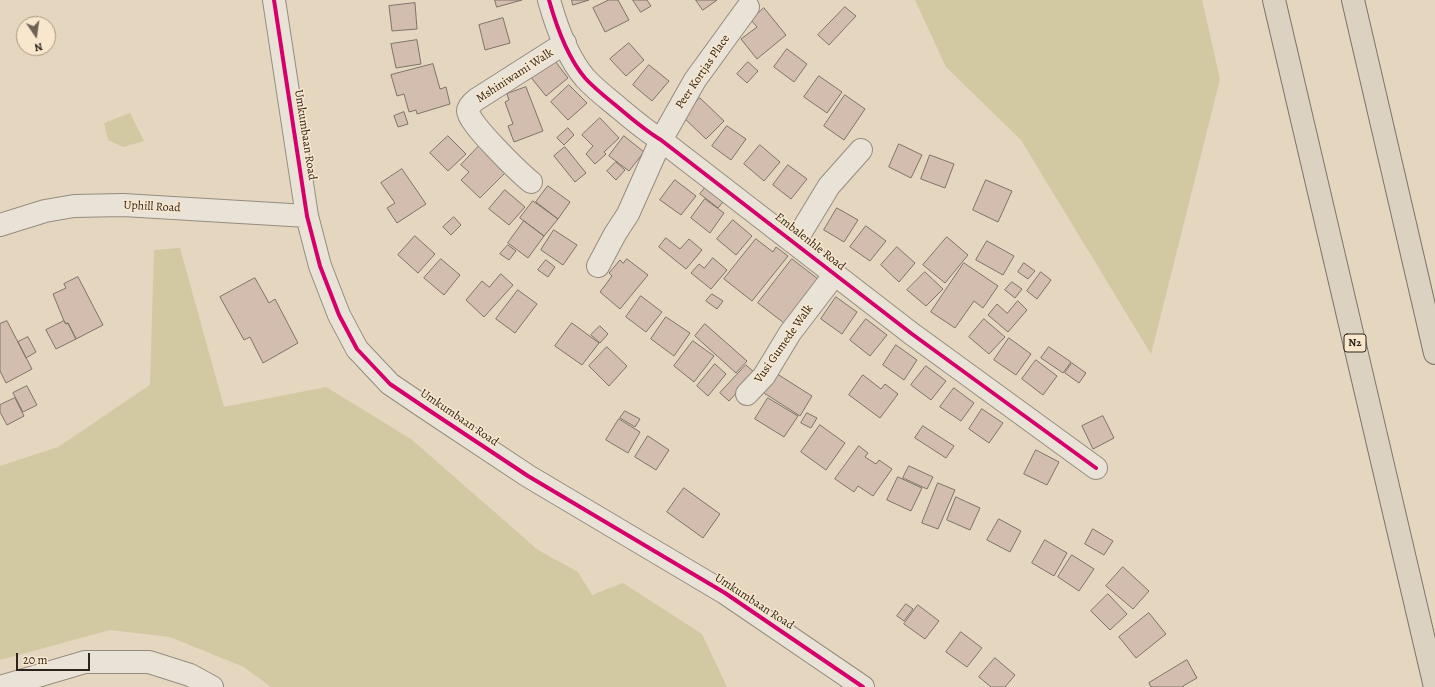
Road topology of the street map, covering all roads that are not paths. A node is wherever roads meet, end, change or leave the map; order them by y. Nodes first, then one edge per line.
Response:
1 (274, 0) edge
2 (549, 0) edge
3 (1274, 0) edge
4 (1353, 0) edge
5 (748, 7) dead end
6 (565, 43) junction
7 (661, 140) junction
8 (861, 150) dead end
9 (531, 182) dead end
10 (307, 216) junction
11 (0, 225) edge
12 (794, 242) junction
13 (598, 266) dead end
14 (835, 274) junction
15 (1435, 353) edge
16 (747, 394) dead end
17 (1096, 468) dead end
18 (0, 687) edge
19 (212, 687) edge
20 (863, 687) edge
21 (1435, 687) edge

1 - 10 street, Umkumbaan Road
2 - 6 street, Embalenhle Road
3 - 21 highway, N2
4 - 15 highway
5 - 7 street, Peer Kortjas Place
6 - 7 street, Embalenhle Road
6 - 9 street, Mshiniwami Walk
7 - 12 street, Embalenhle Road
7 - 13 street, Peer Kortjas Place
8 - 12 street
10 - 11 street, Uphill Road
10 - 20 street, Umkumbaan Road
12 - 14 street, Embalenhle Road
14 - 16 street, Vusi Gumede Walk
14 - 17 street, Embalenhle Road
18 - 19 street

